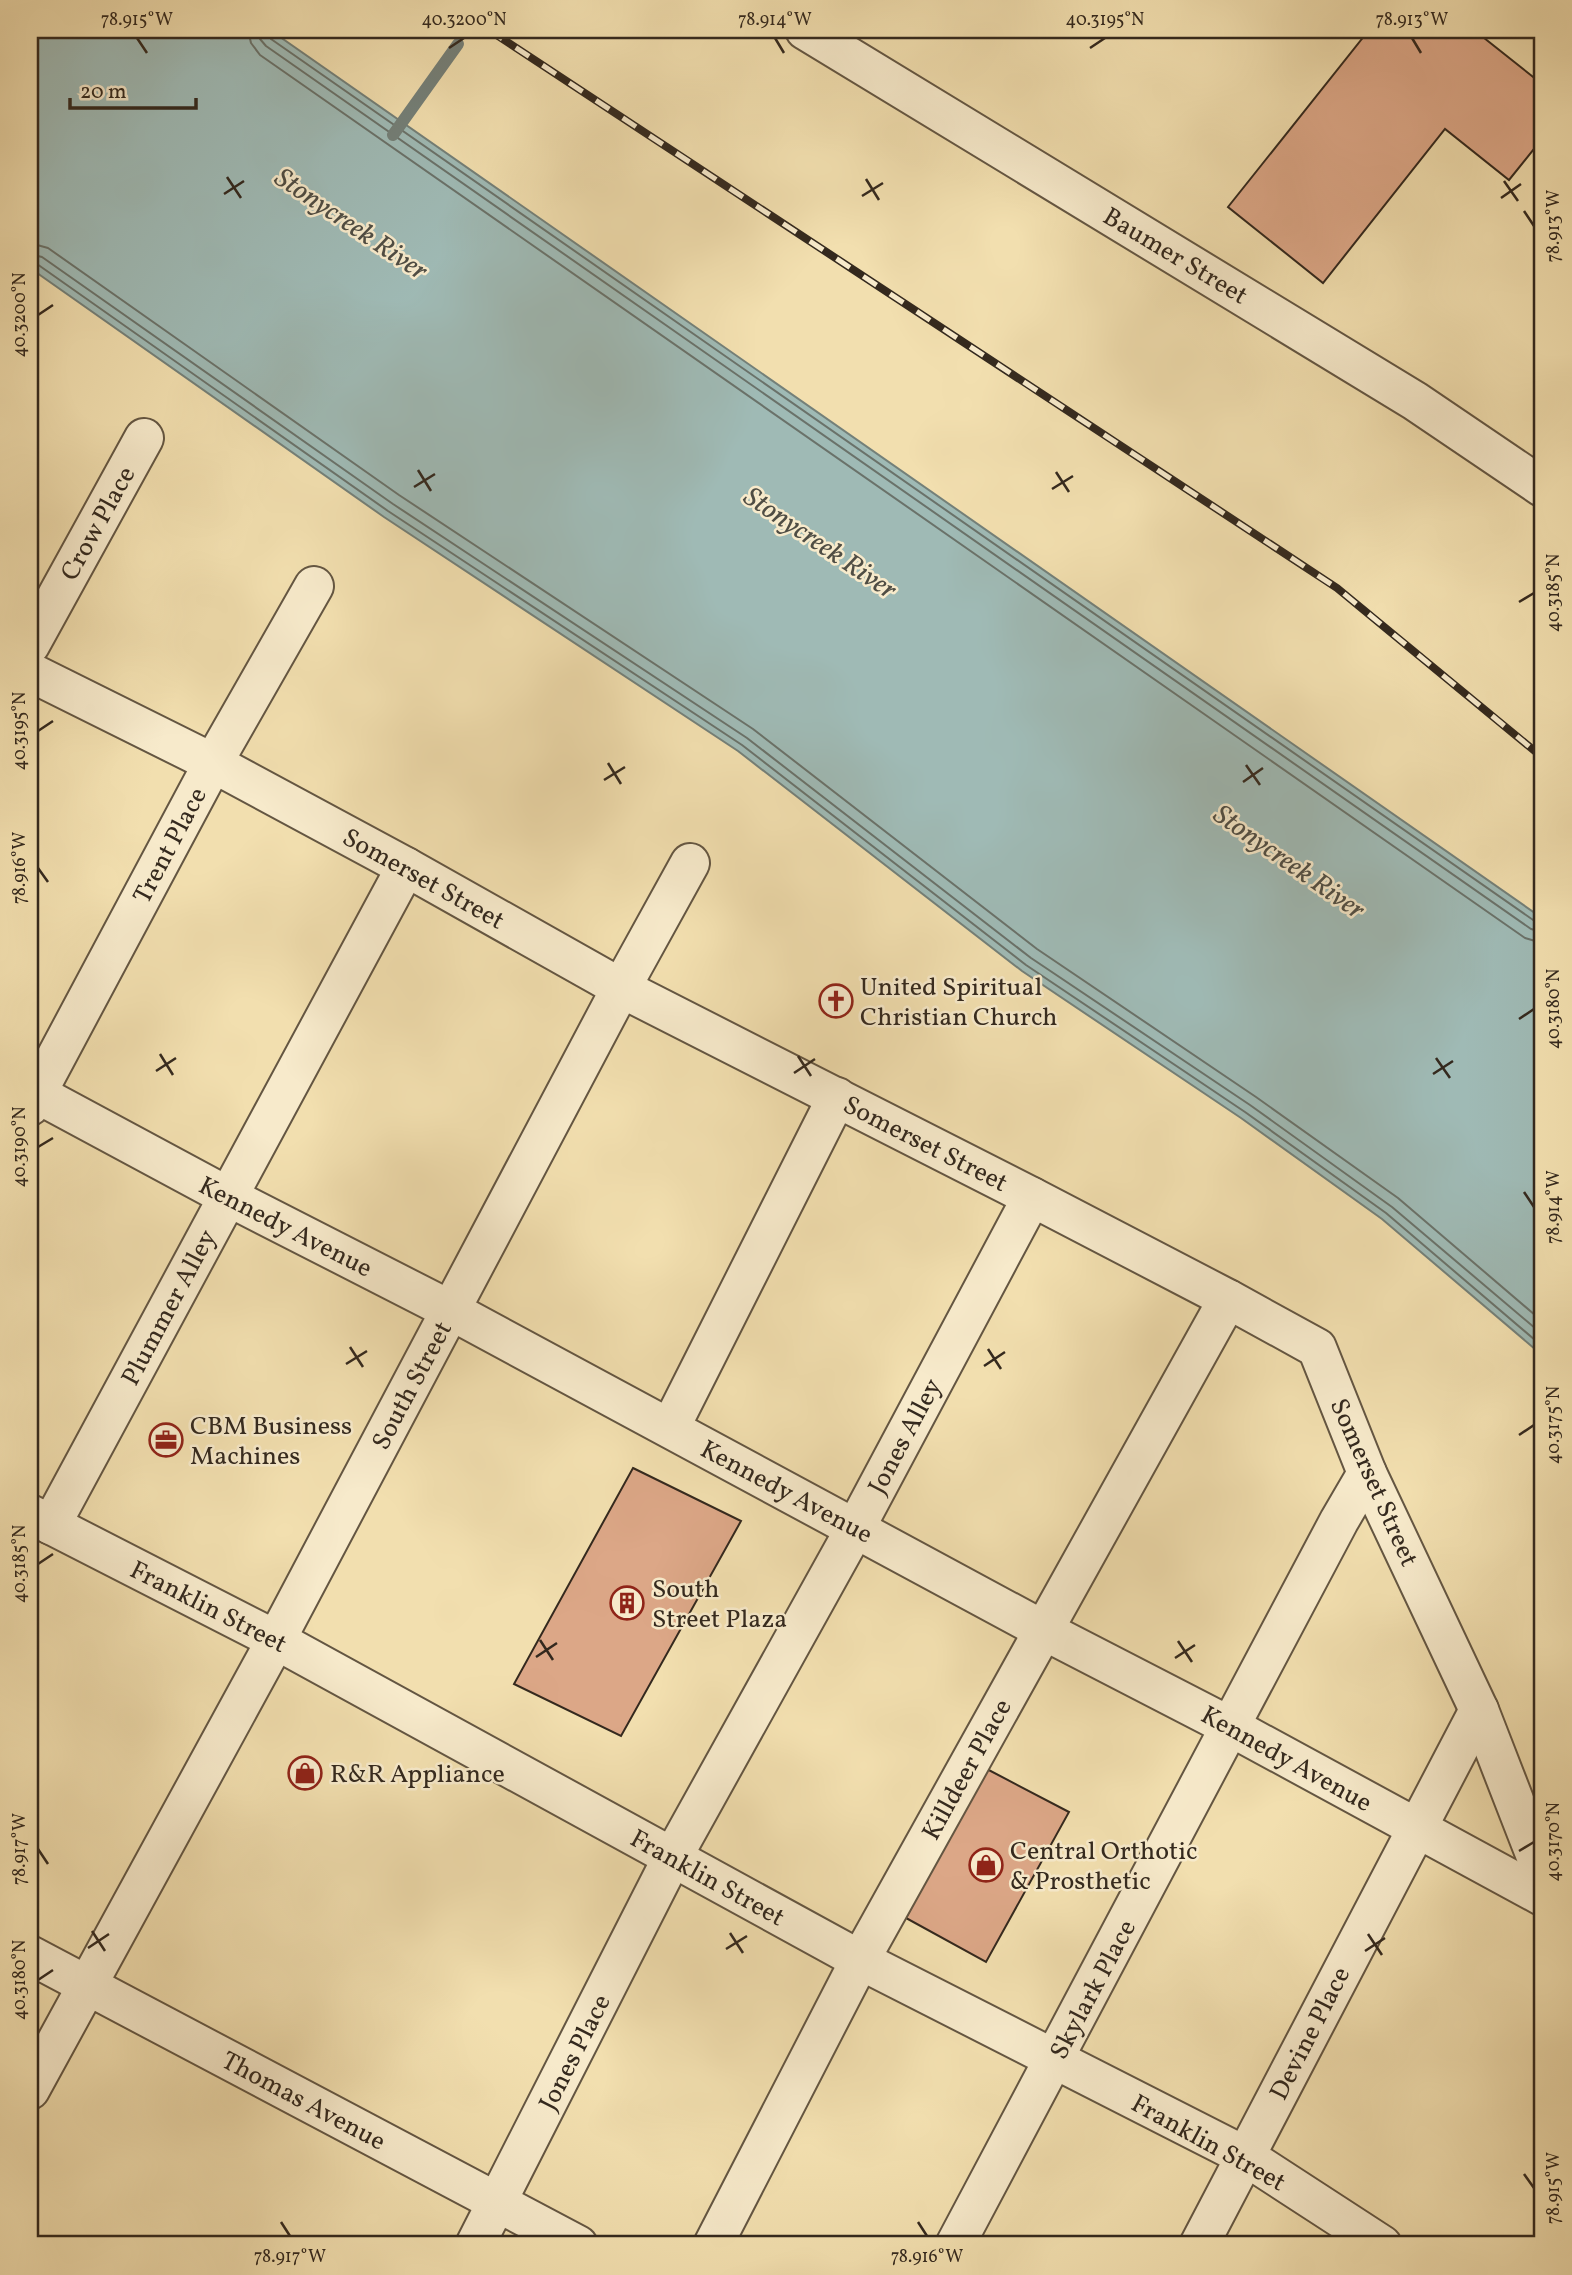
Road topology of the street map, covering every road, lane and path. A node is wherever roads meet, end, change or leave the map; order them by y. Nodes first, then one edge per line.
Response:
1 (805, 30) edge
2 (145, 438) dead end
3 (1542, 487) edge
4 (314, 586) dead end
5 (30, 645) edge
6 (30, 672) edge
7 (213, 763) junction
8 (690, 863) dead end
9 (406, 867) junction
10 (621, 988) junction
11 (32, 1097) edge
12 (837, 1097) junction
13 (227, 1196) junction
14 (1032, 1197) junction
15 (1228, 1299) junction
16 (450, 1310) junction
17 (670, 1428) junction
18 (1367, 1473) junction
19 (41, 1520) edge
20 (856, 1527) junction
21 (1043, 1630) junction
22 (276, 1640) junction
23 (1479, 1710) junction
24 (1231, 1727) junction
25 (1416, 1828) junction
26 (672, 1858) junction
27 (1542, 1872) edge
28 (1542, 1896) edge
29 (30, 1955) edge
30 (860, 1960) junction
31 (88, 1986) junction
32 (1055, 2059) junction
33 (30, 2090) edge
34 (1245, 2156) junction
35 (498, 2203) junction
36 (475, 2245) edge
37 (578, 2245) edge
38 (713, 2245) edge
39 (955, 2245) edge
40 (1199, 2245) edge
41 (1382, 2245) edge

1 - 3 street, Baumer Street
2 - 5 street, Crow Place
4 - 7 street, Trent Place
6 - 7 street, Somerset Street
7 - 9 street, Somerset Street
7 - 11 street, Trent Place
8 - 10 street, South Street
9 - 10 street, Somerset Street
9 - 13 street, Plummer Alley
10 - 12 street, Somerset Street
10 - 16 street, South Street
11 - 13 street, Kennedy Avenue
12 - 14 street, Somerset Street
12 - 17 street
13 - 16 street, Kennedy Avenue
13 - 19 street, Plummer Alley
14 - 15 street, Somerset Street
14 - 20 street, Jones Alley
15 - 18 street, Somerset Street
15 - 21 street, Killdeer Place
16 - 17 street, Kennedy Avenue
16 - 22 street, South Street
17 - 20 street, Kennedy Avenue
18 - 23 street, Somerset Street
18 - 24 street, Skylark Place
19 - 22 street, Franklin Street
20 - 21 street, Kennedy Avenue
20 - 26 street, Jones Alley
21 - 24 street, Kennedy Avenue
21 - 30 street, Killdeer Place
22 - 26 street, Franklin Street
22 - 31 street, South Street
23 - 25 street, Devine Place
23 - 27 street, Somerset Street
24 - 25 street, Kennedy Avenue
24 - 32 street, Skylark Place
25 - 28 street, Kennedy Avenue
25 - 34 street, Devine Place
26 - 30 street, Franklin Street
26 - 35 street, Jones Place
29 - 31 street, Thomas Avenue
30 - 32 street, Franklin Street
30 - 38 street, Killdeer Place
31 - 33 street, South Street
31 - 35 street, Thomas Avenue
32 - 34 street, Franklin Street
32 - 39 street, Skylark Place
34 - 40 street, Devine Place
34 - 41 street, Franklin Street
35 - 36 street, Jones Place
35 - 37 street, Thomas Avenue

